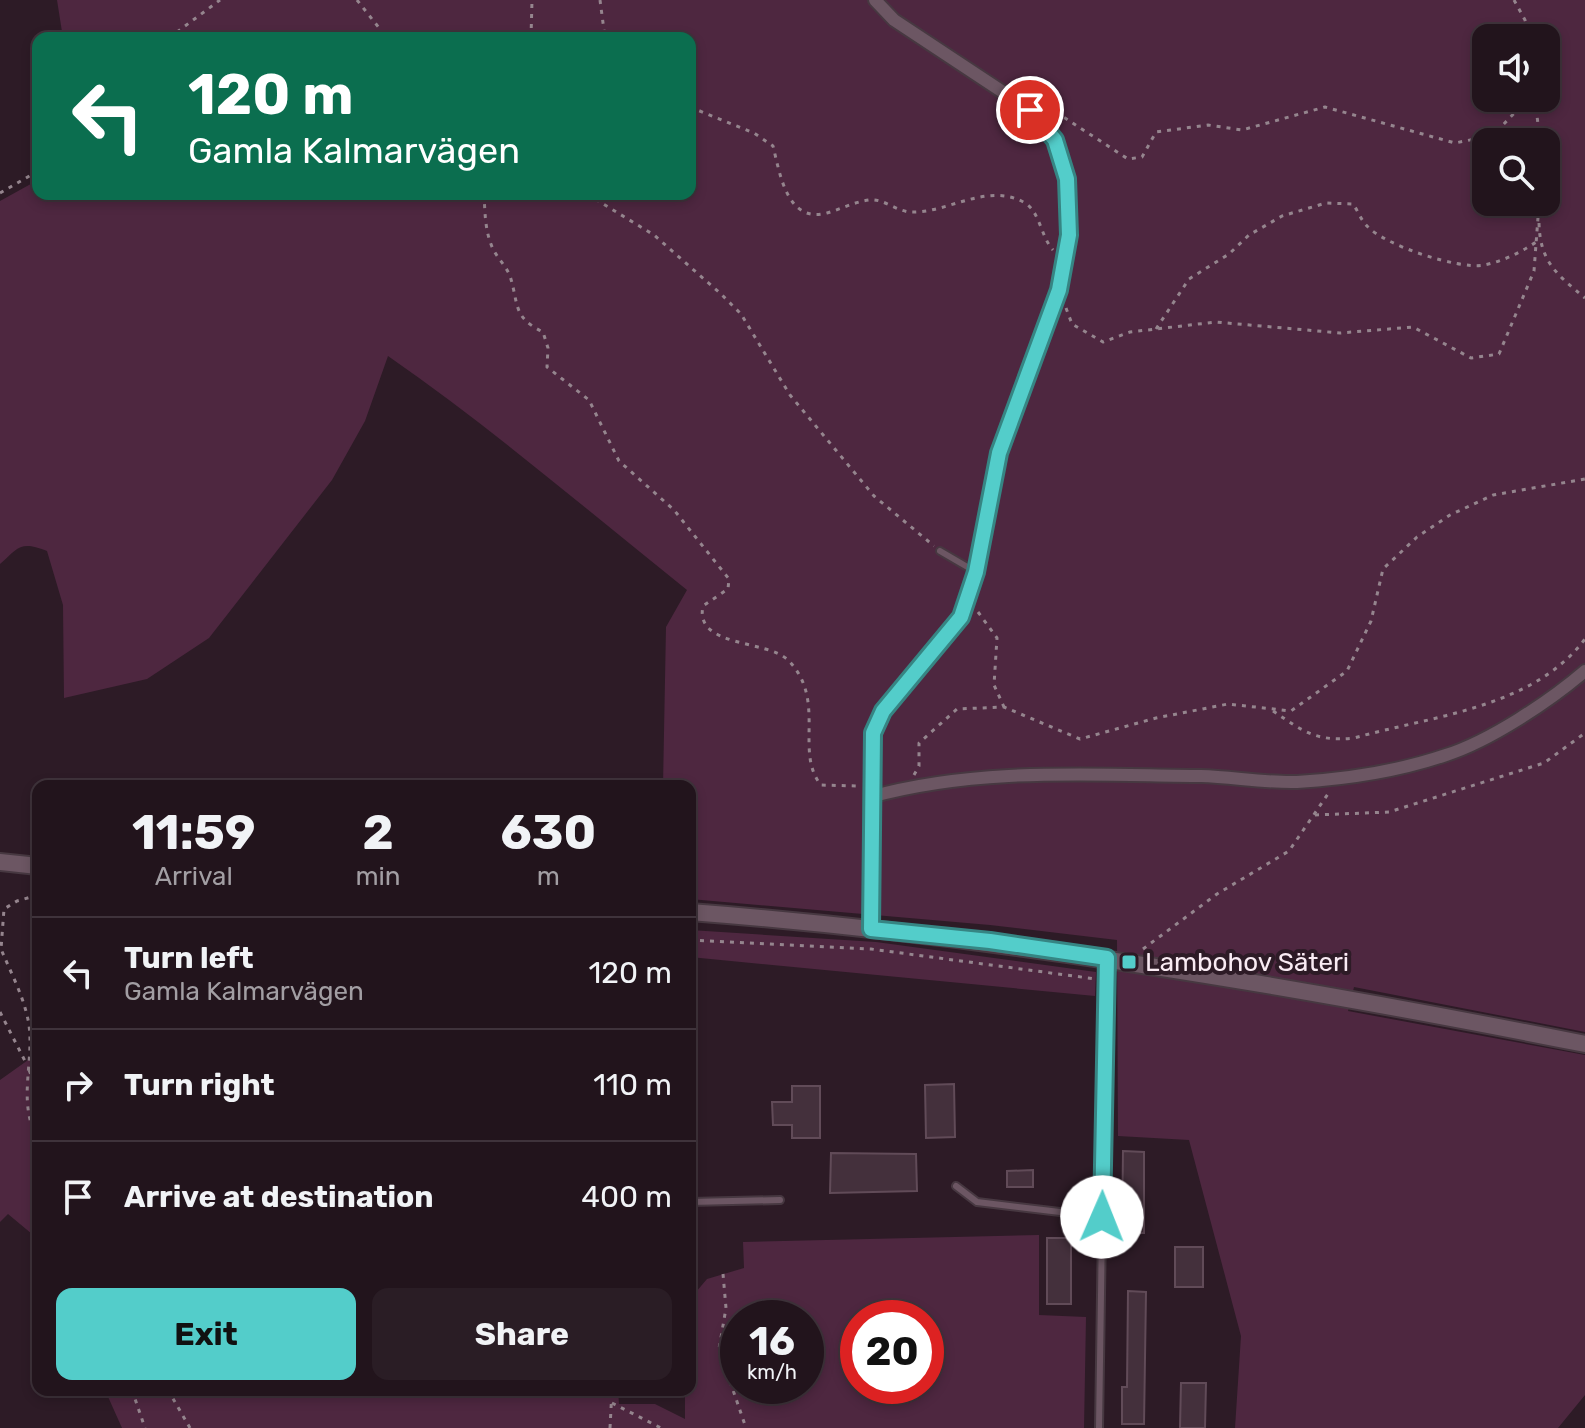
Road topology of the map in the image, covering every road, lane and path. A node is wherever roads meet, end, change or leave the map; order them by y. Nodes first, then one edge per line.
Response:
1 (220, 0) edge
2 (357, 0) edge
3 (532, 0) edge
4 (600, 0) edge
5 (875, 0) edge
6 (1514, 0) edge
7 (1526, 24) edge
8 (177, 32) edge
9 (382, 32) edge
10 (531, 32) edge
11 (604, 32) edge
12 (696, 109) edge
13 (1515, 112) edge
14 (1038, 120) junction
15 (32, 174) edge
16 (0, 193) edge
17 (484, 200) edge
18 (597, 200) edge
19 (1538, 216) edge
20 (1539, 216) edge
21 (1536, 242) junction
22 (1065, 255) junction
23 (1059, 290) junction
24 (1585, 298) edge
25 (1156, 329) junction
26 (1585, 479) edge
27 (940, 551) joint
28 (976, 572) junction
29 (968, 597) junction
30 (1585, 639) edge
31 (1585, 671) edge
32 (1004, 707) junction
33 (1269, 709) junction
34 (1585, 733) edge
35 (1335, 777) junction
36 (904, 779) dead end
37 (870, 791) junction
38 (1315, 815) junction
39 (0, 862) edge
40 (32, 865) edge
41 (32, 897) edge
42 (696, 913) edge
43 (1, 921) edge
44 (871, 929) junction
45 (696, 940) edge
46 (1107, 958) junction
47 (1137, 963) junction
48 (1104, 980) junction
49 (0, 1012) edge
50 (1585, 1044) edge
51 (27, 1066) junction
52 (32, 1078) edge
53 (32, 1122) edge
54 (956, 1186) dead end
55 (780, 1200) dead end
56 (696, 1202) edge
57 (1102, 1217) junction
58 (723, 1274) dead end
59 (134, 1396) edge
60 (171, 1396) edge
61 (612, 1396) edge
62 (612, 1403) junction
63 (145, 1428) edge
64 (190, 1428) edge
65 (610, 1428) edge
66 (661, 1428) edge
67 (746, 1428) edge
68 (1099, 1428) edge

1 - 8 path
2 - 9 path
3 - 10 path
4 - 11 path
5 - 14 street
6 - 7 path
12 - 22 path
13 - 14 path
14 - 22 street
15 - 16 path
17 - 37 path
18 - 27 path
19 - 21 path
20 - 24 path
21 - 25 path
21 - 25 path
22 - 23 street
23 - 25 path
23 - 28 street
26 - 33 path
27 - 28 lane
28 - 29 street
29 - 32 path
29 - 37 street
30 - 33 path
31 - 35 street
32 - 33 path
32 - 36 path
34 - 38 path
35 - 37 street
35 - 38 path
37 - 44 street
38 - 47 path
39 - 40 street
41 - 43 path
42 - 44 street
43 - 51 path
44 - 46 street
45 - 48 path
46 - 47 street
46 - 48 lane
47 - 50 street
48 - 57 lane
49 - 51 path
51 - 52 path
51 - 53 path
54 - 57 lane
55 - 56 lane
57 - 68 lane
58 - 67 path
59 - 63 path
60 - 64 path
61 - 62 path
62 - 65 path
62 - 66 path

